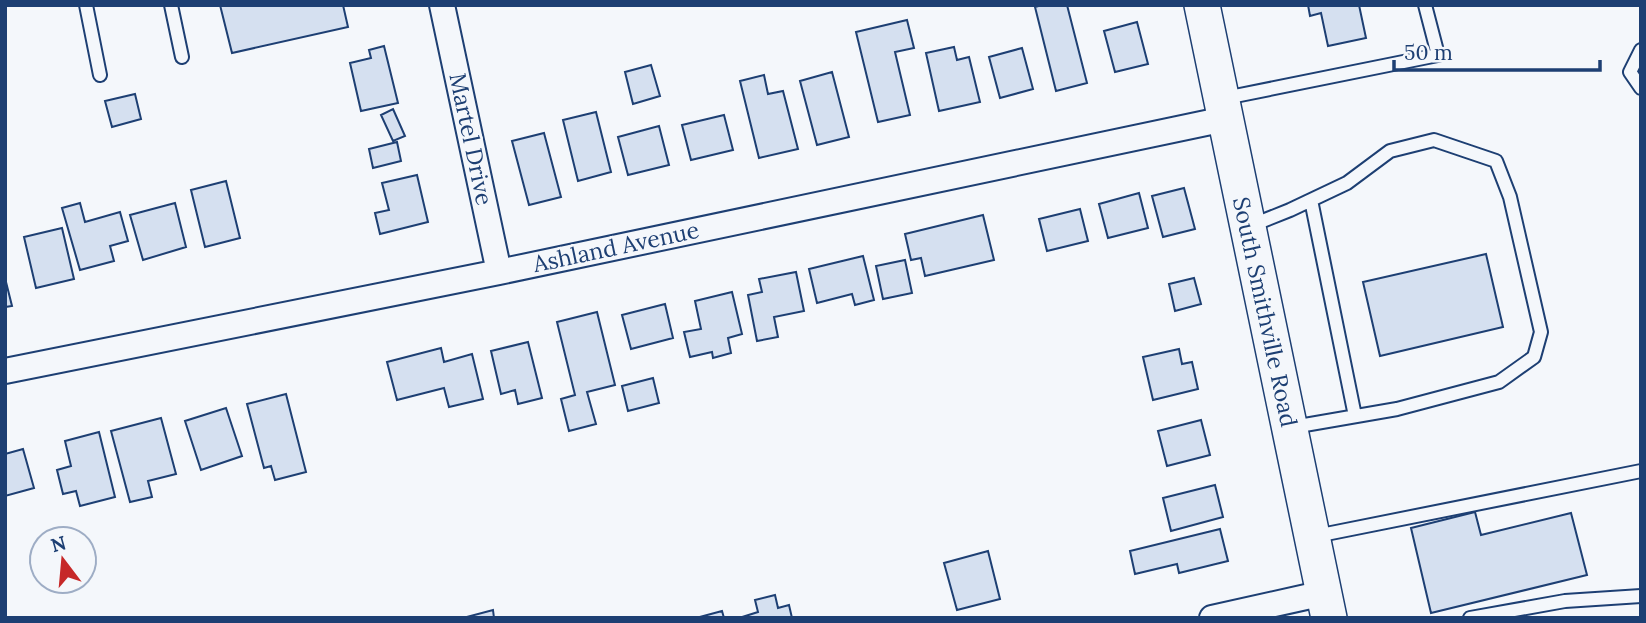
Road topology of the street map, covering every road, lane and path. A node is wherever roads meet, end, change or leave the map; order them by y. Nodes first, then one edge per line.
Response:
1 (86, 5) edge
2 (171, 5) edge
3 (442, 5) edge
4 (1202, 5) edge
5 (1425, 5) edge
6 (1641, 50) edge
7 (182, 57) dead end
8 (100, 75) dead end
9 (1641, 88) edge
10 (1223, 109) junction
11 (1311, 200) junction
12 (1248, 226) junction
13 (499, 272) junction
14 (5, 371) edge
15 (1355, 416) junction
16 (1289, 428) junction
17 (1641, 471) edge
18 (1312, 536) junction
19 (1641, 596) edge
20 (1326, 605) edge
21 (1212, 618) edge
22 (1470, 618) edge

1 - 8 lane
2 - 7 lane
3 - 13 street, Martel Drive
4 - 10 main road, South Smithville Road
5 - 10 lane
6 - 9 lane
10 - 12 main road, South Smithville Road
10 - 13 street, Ashland Avenue
11 - 12 lane
11 - 15 lane
11 - 15 lane
12 - 16 main road, South Smithville Road
13 - 14 street, Ashland Avenue
15 - 16 lane
16 - 18 main road, South Smithville Road
17 - 18 lane
18 - 20 main road, South Smithville Road
19 - 22 lane
20 - 21 street

